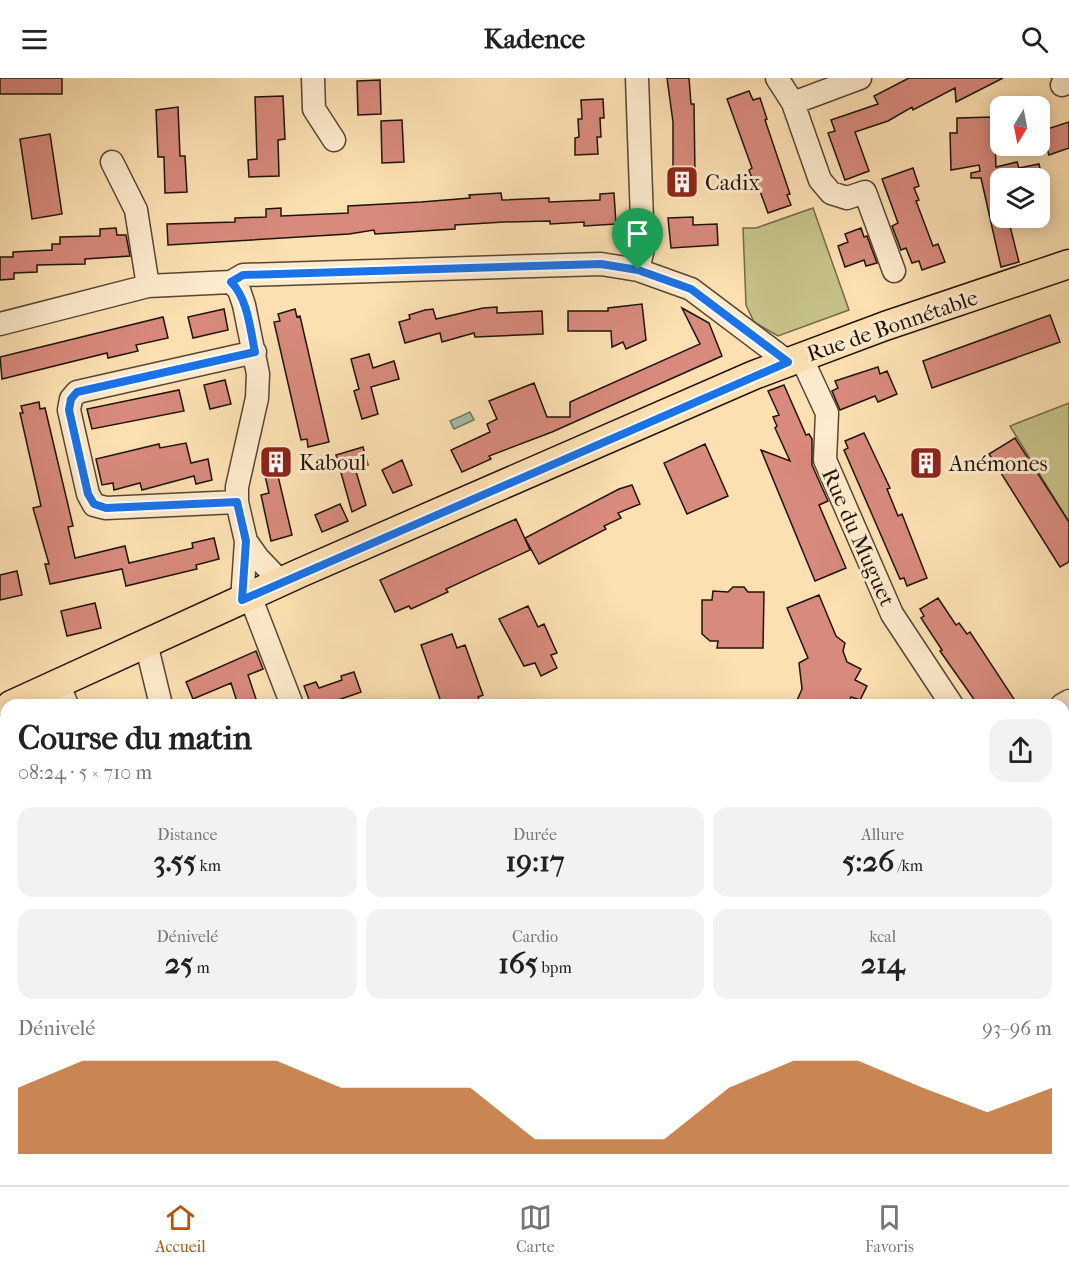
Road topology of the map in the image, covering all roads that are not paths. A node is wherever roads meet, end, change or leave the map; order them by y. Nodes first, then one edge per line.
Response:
1 (313, 78) edge
2 (637, 78) edge
3 (777, 78) edge
4 (860, 78) edge
5 (793, 103) junction
6 (334, 140) dead end
7 (112, 162) dead end
8 (1069, 264) edge
9 (638, 270) junction
10 (894, 271) dead end
11 (231, 282) junction
12 (147, 286) junction
13 (0, 324) edge
14 (255, 352) junction
15 (794, 360) junction
16 (237, 502) junction
17 (246, 541) junction
18 (281, 582) junction
19 (246, 598) junction
20 (146, 643) junction
21 (63, 694) edge
22 (39, 699) edge
23 (159, 699) edge
24 (289, 699) edge
25 (948, 699) edge

1 - 6 street
2 - 9 street
3 - 5 street
4 - 5 street
5 - 10 street
7 - 12 street
8 - 15 main road, Rue de Bonnétable
9 - 11 street
9 - 15 street
11 - 12 street
11 - 14 street
12 - 13 street
14 - 16 street
14 - 16 street
15 - 18 main road, Rue de Bonnétable
15 - 25 street, Rue du Muguet
16 - 17 street
17 - 18 street
17 - 19 street
18 - 19 main road, Rue de Bonnétable
19 - 20 main road, Rue de Bonnétable
19 - 24 street
20 - 21 main road, Rue de Bonnétable
20 - 23 street
21 - 22 main road, Rue de Bonnétable

